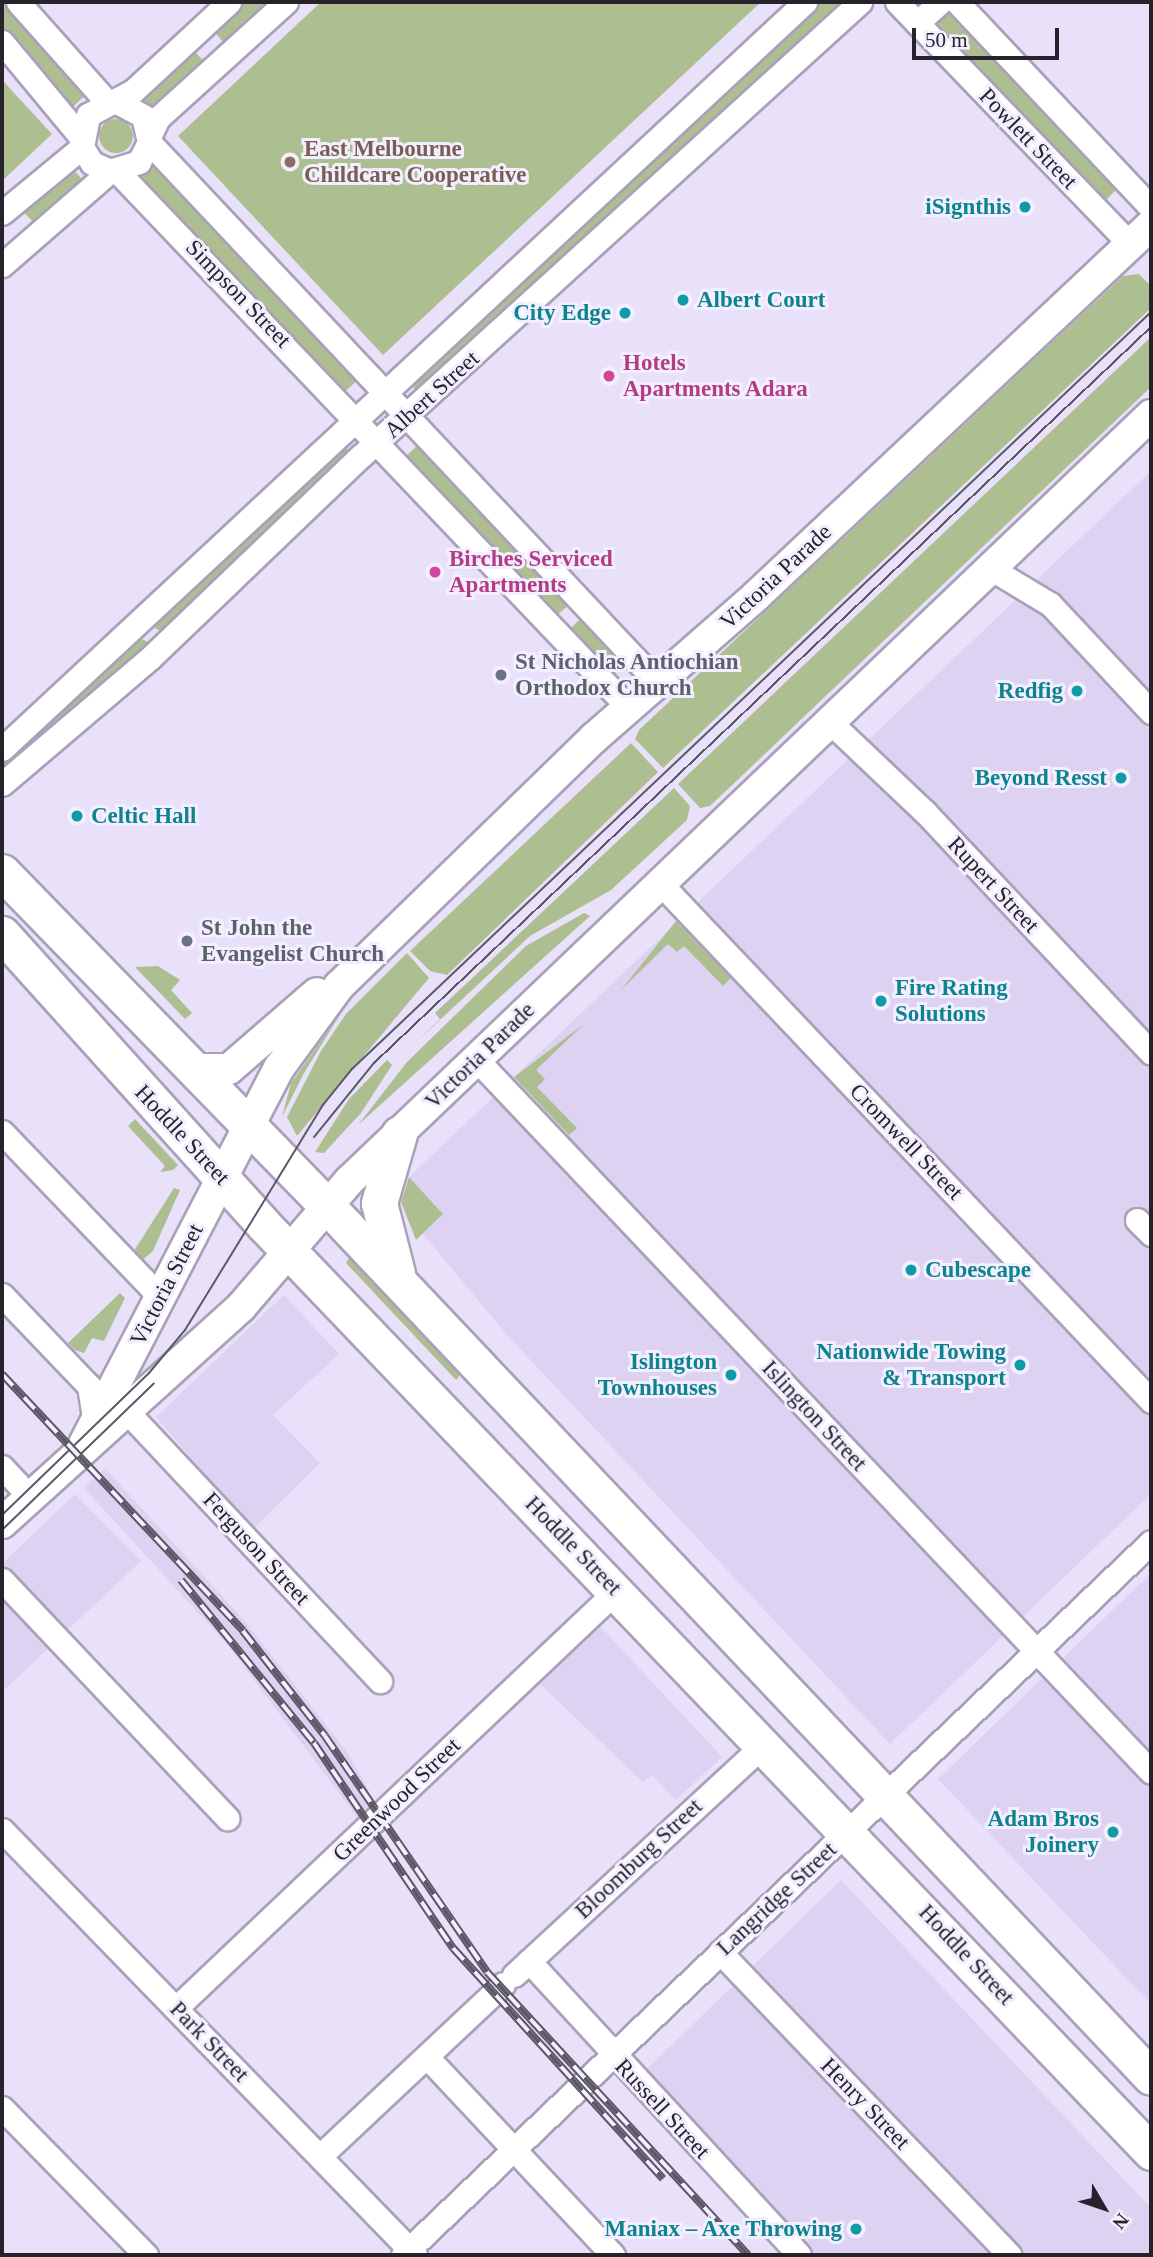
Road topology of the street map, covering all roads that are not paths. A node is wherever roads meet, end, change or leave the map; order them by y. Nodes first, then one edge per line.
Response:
1 (18, 2) edge
2 (229, 2) edge
3 (286, 2) edge
4 (805, 2) edge
5 (860, 2) edge
6 (897, 2) edge
7 (940, 2) edge
8 (957, 2) edge
9 (917, 23) junction
10 (196, 33) junction
11 (2, 42) edge
12 (224, 62) junction
13 (112, 102) junction
14 (149, 139) junction
15 (81, 141) junction
16 (114, 171) junction
17 (1151, 208) edge
18 (2, 213) edge
19 (1141, 235) edge
20 (29, 240) junction
21 (2, 265) edge
22 (383, 393) junction
23 (1151, 415) edge
24 (357, 418) junction
25 (405, 418) junction
26 (379, 443) junction
27 (990, 568) junction
28 (141, 622) junction
29 (163, 646) junction
30 (657, 682) junction
31 (628, 708) junction
32 (1151, 712) edge
33 (830, 722) junction
34 (2, 749) edge
35 (2, 784) edge
36 (2, 872) edge
37 (660, 883) junction
38 (2, 934) edge
39 (367, 954) junction
40 (1151, 1053) edge
41 (477, 1060) junction
42 (193, 1069) junction
43 (250, 1126) junction
44 (2, 1132) edge
45 (399, 1134) junction
46 (222, 1178) junction
47 (326, 1206) junction
48 (290, 1252) junction
49 (409, 1294) junction
50 (2, 1295) edge
51 (162, 1298) junction
52 (160, 1384) junction
53 (114, 1387) junction
54 (1151, 1401) edge
55 (93, 1412) junction
56 (132, 1418) junction
57 (84, 1444) junction
58 (7, 1484) edge
59 (2, 1523) edge
60 (2, 1540) edge
61 (1151, 1542) edge
62 (2, 1580) edge
63 (616, 1591) junction
64 (1038, 1652) junction
65 (380, 1681) dead end
66 (765, 1743) junction
67 (1151, 1772) edge
68 (885, 1797) junction
69 (227, 1818) dead end
70 (2, 1830) edge
71 (849, 1831) junction
72 (720, 1952) junction
73 (515, 1973) junction
74 (176, 2008) junction
75 (612, 2055) junction
76 (427, 2057) junction
77 (1151, 2077) edge
78 (2, 2108) edge
79 (513, 2150) junction
80 (1151, 2152) edge
81 (320, 2156) junction
82 (409, 2253) edge
83 (146, 2255) edge
84 (612, 2255) edge
85 (799, 2255) edge
86 (1010, 2255) edge

1 - 13 street
2 - 10 street
3 - 12 street
4 - 22 street, Albert Street
5 - 25 street, Albert Street
6 - 9 street, Powlett Street
7 - 9 street
8 - 17 street, Powlett Street
9 - 19 street, Powlett Street
10 - 12 street
10 - 13 street
11 - 15 street
12 - 14 street
13 - 14 street
13 - 15 street
14 - 16 street
14 - 22 street, Simpson Street
15 - 16 street
15 - 18 street
16 - 20 street
16 - 24 street, Simpson Street
18 - 20 street
19 - 30 main road, Victoria Parade
20 - 21 street
22 - 24 street, Albert Street
22 - 25 street, Simpson Street
23 - 27 main road, Victoria Parade
24 - 26 street, Simpson Street
24 - 28 street, Albert Street
25 - 26 street, Albert Street
25 - 30 street
26 - 29 street, Albert Street
26 - 31 street
27 - 32 street
27 - 33 main road, Victoria Parade
28 - 29 street
28 - 34 street, Albert Street
29 - 35 street, Albert Street
30 - 31 main road, Victoria Parade
31 - 39 main road, Victoria Parade
33 - 37 main road, Victoria Parade
33 - 40 street, Rupert Street
36 - 42 highway
37 - 41 main road, Victoria Parade
37 - 54 street, Cromwell Street
38 - 46 highway, Hoddle Street
39 - 42 main road
39 - 43 main road, Victoria Parade
41 - 45 main road, Victoria Parade
41 - 64 street, Islington Street
42 - 43 highway
43 - 46 main road, Victoria Street
43 - 47 highway
44 - 51 street
45 - 47 main road, Victoria Parade
45 - 49 highway
46 - 48 highway, Hoddle Street
46 - 51 main road, Victoria Street
47 - 48 main road, Victoria Street
47 - 49 highway
48 - 52 main road, Victoria Street
48 - 63 highway, Hoddle Street
49 - 68 highway
50 - 55 street
51 - 53 main road, Victoria Street
52 - 56 main road
52 - 57 main road, Victoria Street
53 - 55 main road
53 - 57 main road, Victoria Street
55 - 58 main road
56 - 60 main road
56 - 65 street, Ferguson Street
57 - 59 main road, Victoria Street
61 - 64 street, Langridge Street
62 - 69 street
63 - 66 highway, Hoddle Street
63 - 74 street, Greenwood Street
64 - 67 street, Islington Street
64 - 68 street, Langridge Street
66 - 71 highway, Hoddle Street
66 - 73 street, Bloomburg Street
68 - 71 street, Langridge Street
68 - 77 highway
70 - 74 street, Park Street
71 - 72 street, Langridge Street
71 - 80 highway, Hoddle Street
72 - 75 street, Langridge Street
72 - 86 street, Henry Street
73 - 75 street, Russell Street
73 - 76 street, Bloomburg Street
74 - 81 street, Park Street
75 - 79 street, Langridge Street
75 - 85 street, Russell Street
76 - 79 street
76 - 81 street, Bloomburg Street
78 - 83 street
79 - 82 street, Langridge Street
79 - 84 street
81 - 82 street, Park Street

